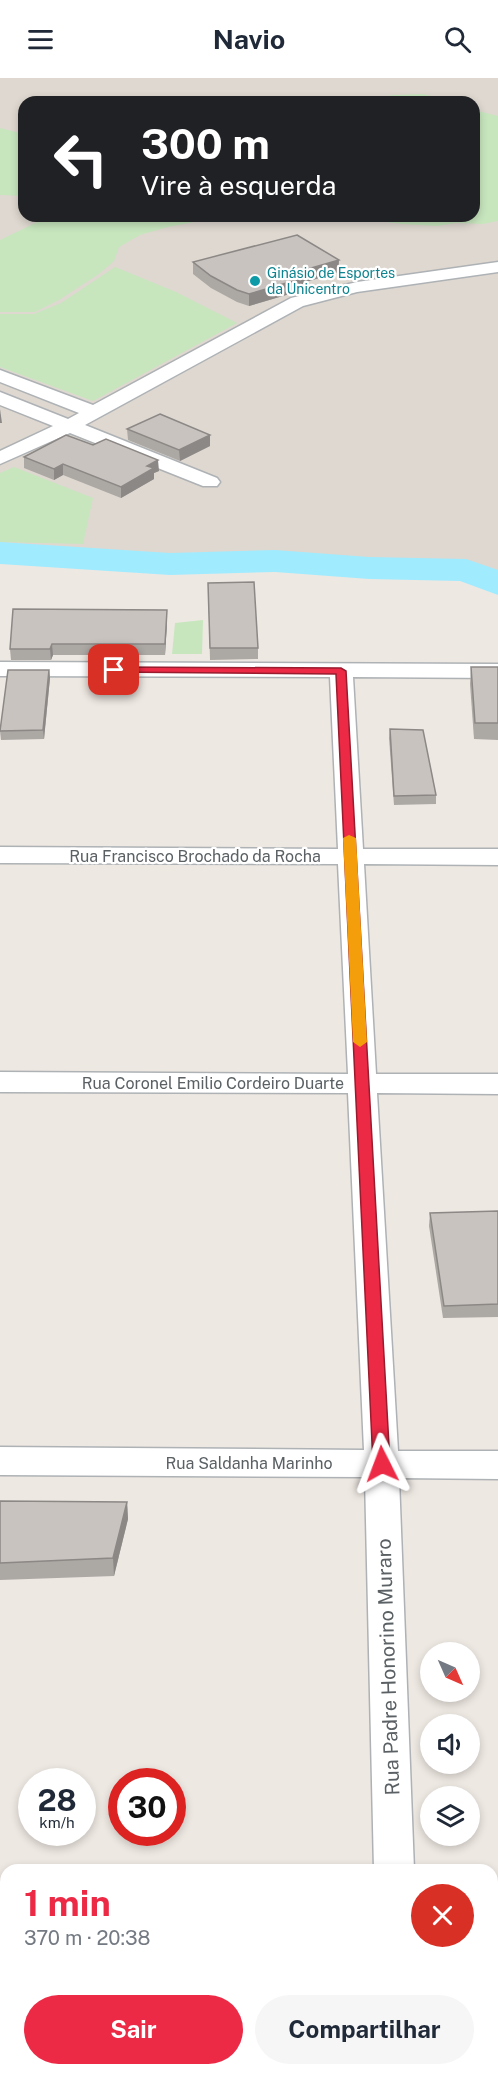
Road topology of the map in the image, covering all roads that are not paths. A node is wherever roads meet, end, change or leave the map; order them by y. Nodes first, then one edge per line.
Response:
1 (498, 267) edge
2 (0, 375) edge
3 (0, 398) edge
4 (94, 412) junction
5 (73, 427) junction
6 (0, 458) edge
7 (0, 469) edge
8 (210, 482) dead end
9 (0, 669) edge
10 (341, 671) junction
11 (498, 671) edge
12 (0, 855) edge
13 (350, 856) junction
14 (498, 857) edge
15 (0, 1082) edge
16 (362, 1083) junction
17 (498, 1084) edge
18 (0, 1461) edge
19 (382, 1464) junction
20 (498, 1465) edge
21 (394, 1864) edge

1 - 4 street
2 - 4 street
3 - 5 street
4 - 5 street
5 - 6 street
5 - 7 street
5 - 8 street
9 - 10 street
10 - 11 street
10 - 13 street, Rua Padre Honorino Muraro
12 - 13 street, Rua Francisco Brochado da Rocha
13 - 14 street, Rua Francisco Brochado da Rocha
13 - 16 street, Rua Padre Honorino Muraro
15 - 16 street, Rua Coronel Emilio Cordeiro Duarte
16 - 17 street, Rua Coronel Emilio Cordeiro Duarte
16 - 19 street, Rua Padre Honorino Muraro
18 - 19 street, Rua Saldanha Marinho
19 - 20 street, Rua Saldanha Marinho
19 - 21 street, Rua Padre Honorino Muraro

